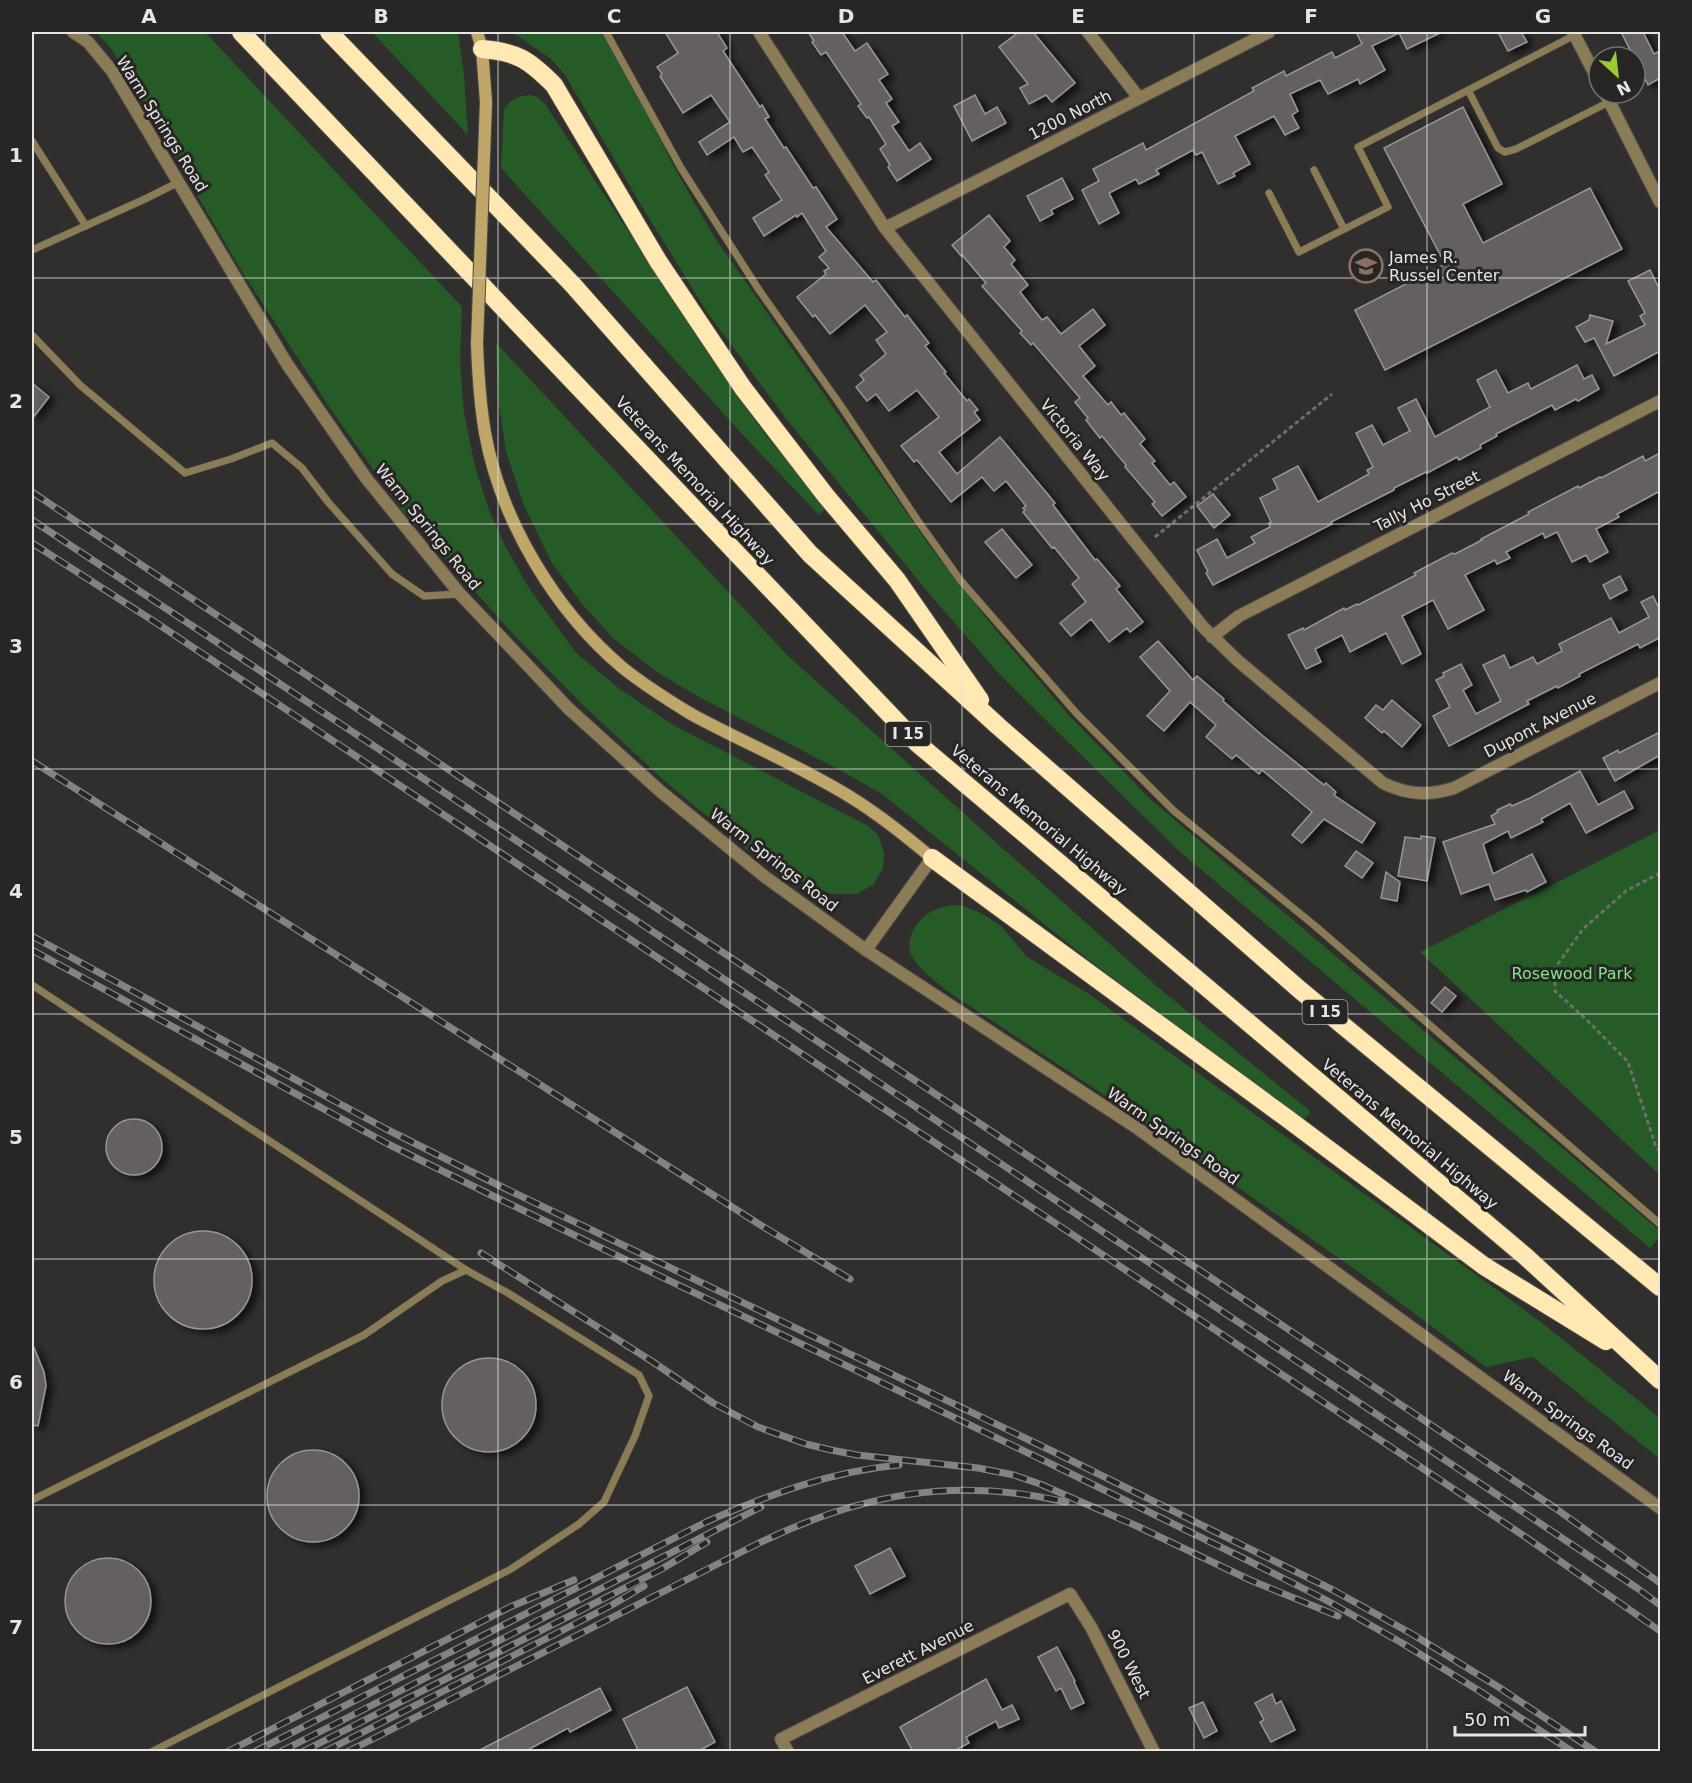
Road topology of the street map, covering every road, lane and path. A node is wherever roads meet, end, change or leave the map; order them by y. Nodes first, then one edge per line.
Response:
1 (73, 32) edge
2 (241, 32) edge
3 (329, 32) edge
4 (477, 32) edge
5 (606, 32) edge
6 (759, 32) edge
7 (1088, 32) edge
8 (1269, 32) edge
9 (1574, 33) edge
10 (482, 49) junction
11 (1587, 58) edge
12 (1468, 90) junction
13 (1139, 98) junction
14 (1595, 105) edge
15 (1611, 105) edge
16 (32, 141) edge
17 (1314, 170) dead end
18 (179, 182) junction
19 (1269, 193) dead end
20 (1660, 202) edge
21 (86, 226) junction
22 (885, 228) junction
23 (1344, 229) junction
24 (32, 250) edge
25 (32, 335) edge
26 (1332, 394) dead end
27 (1660, 401) edge
28 (1155, 537) dead end
29 (460, 594) junction
30 (1212, 637) junction
31 (1660, 683) edge
32 (999, 726) junction
33 (1434, 793) joint
34 (933, 858) junction
35 (1660, 873) edge
36 (866, 950) junction
37 (32, 985) edge
38 (1660, 1151) edge
39 (1660, 1224) edge
40 (466, 1270) junction
41 (1660, 1287) edge
42 (1643, 1365) junction
43 (1660, 1380) edge
44 (32, 1500) edge
45 (1660, 1508) edge
46 (1070, 1594) joint
47 (151, 1752) edge
48 (788, 1752) edge
49 (1154, 1752) edge

1 - 18 street, Warm Springs Road
2 - 42 highway, Veterans Memorial Highway / I 15
3 - 32 highway, I 15
4 - 10 main road
5 - 39 lane
6 - 22 street, Victoria Way
7 - 13 street
8 - 13 street, 1200 North
9 - 11 street
9 - 12 lane
10 - 32 highway
10 - 34 main road, bridge
12 - 14 lane
12 - 23 lane
13 - 22 street, 1200 North
15 - 20 street
16 - 21 lane
17 - 23 lane
18 - 21 lane
18 - 29 street, Warm Springs Road
19 - 23 lane
21 - 24 lane
22 - 30 street, Victoria Way
25 - 29 lane
26 - 28 path
27 - 30 street, Tally Ho Street
29 - 36 street, Warm Springs Road
30 - 33 street, Victoria Way
31 - 33 street, Dupont Avenue
32 - 41 highway, I 15
34 - 36 street
34 - 42 highway
35 - 38 path
36 - 45 street, Warm Springs Road
37 - 40 lane
40 - 44 lane
40 - 47 lane
42 - 43 highway, Veterans Memorial Highway / I 15
46 - 48 street, Everett Avenue
46 - 49 street, 900 West

